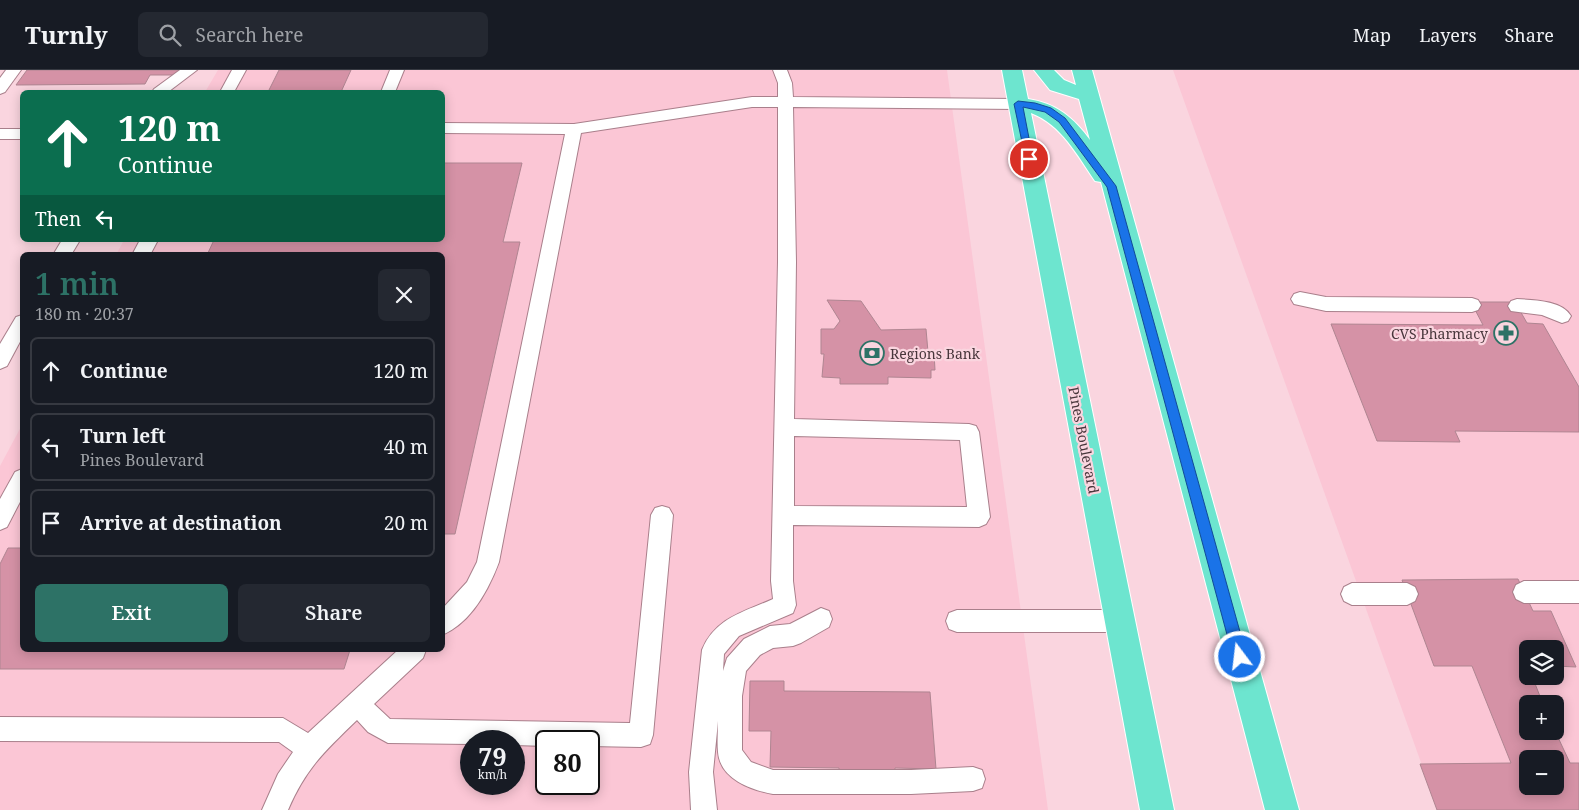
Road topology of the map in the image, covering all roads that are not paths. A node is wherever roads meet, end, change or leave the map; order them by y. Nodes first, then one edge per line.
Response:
1 (14, 70) edge
2 (190, 70) edge
3 (239, 70) edge
4 (397, 70) edge
5 (780, 70) edge
6 (1012, 70) edge
7 (1044, 70) edge
8 (1082, 70) edge
9 (0, 89) edge
10 (162, 90) edge
11 (228, 90) edge
12 (389, 90) edge
13 (1088, 94) junction
14 (785, 102) junction
15 (1018, 104) junction
16 (445, 128) edge
17 (574, 129) junction
18 (0, 134) edge
19 (20, 134) edge
20 (1112, 186) junction
21 (1300, 299) dead end
22 (1472, 306) dead end
23 (1518, 306) dead end
24 (1562, 316) dead end
25 (20, 326) edge
26 (0, 361) edge
27 (786, 427) junction
28 (20, 482) edge
29 (662, 515) dead end
30 (783, 515) junction
31 (0, 520) edge
32 (1524, 592) dead end
33 (1579, 592) edge
34 (1352, 594) dead end
35 (1406, 594) dead end
36 (821, 619) dead end
37 (445, 621) edge
38 (957, 621) dead end
39 (1120, 621) junction
40 (413, 652) edge
41 (358, 703) junction
42 (0, 729) edge
43 (309, 749) junction
44 (973, 779) dead end
45 (274, 810) edge
46 (704, 810) edge
47 (1157, 810) edge
48 (1282, 810) edge

1 - 9 lane
2 - 10 lane
3 - 11 lane
4 - 12 lane
5 - 14 lane
6 - 15 highway, Pines Boulevard
7 - 13 highway
8 - 13 highway
13 - 20 highway
14 - 15 lane
14 - 17 lane
14 - 27 lane
15 - 20 highway
15 - 39 highway, Pines Boulevard
16 - 17 lane
17 - 37 lane
18 - 19 lane
20 - 48 highway
21 - 22 lane
23 - 24 lane
25 - 26 lane
27 - 30 lane
27 - 30 lane
28 - 31 lane
29 - 41 lane
30 - 46 lane
32 - 33 lane
34 - 35 lane
36 - 44 lane
38 - 39 lane
39 - 47 highway, Pines Boulevard
40 - 41 lane
41 - 43 lane
42 - 43 lane
43 - 45 lane

